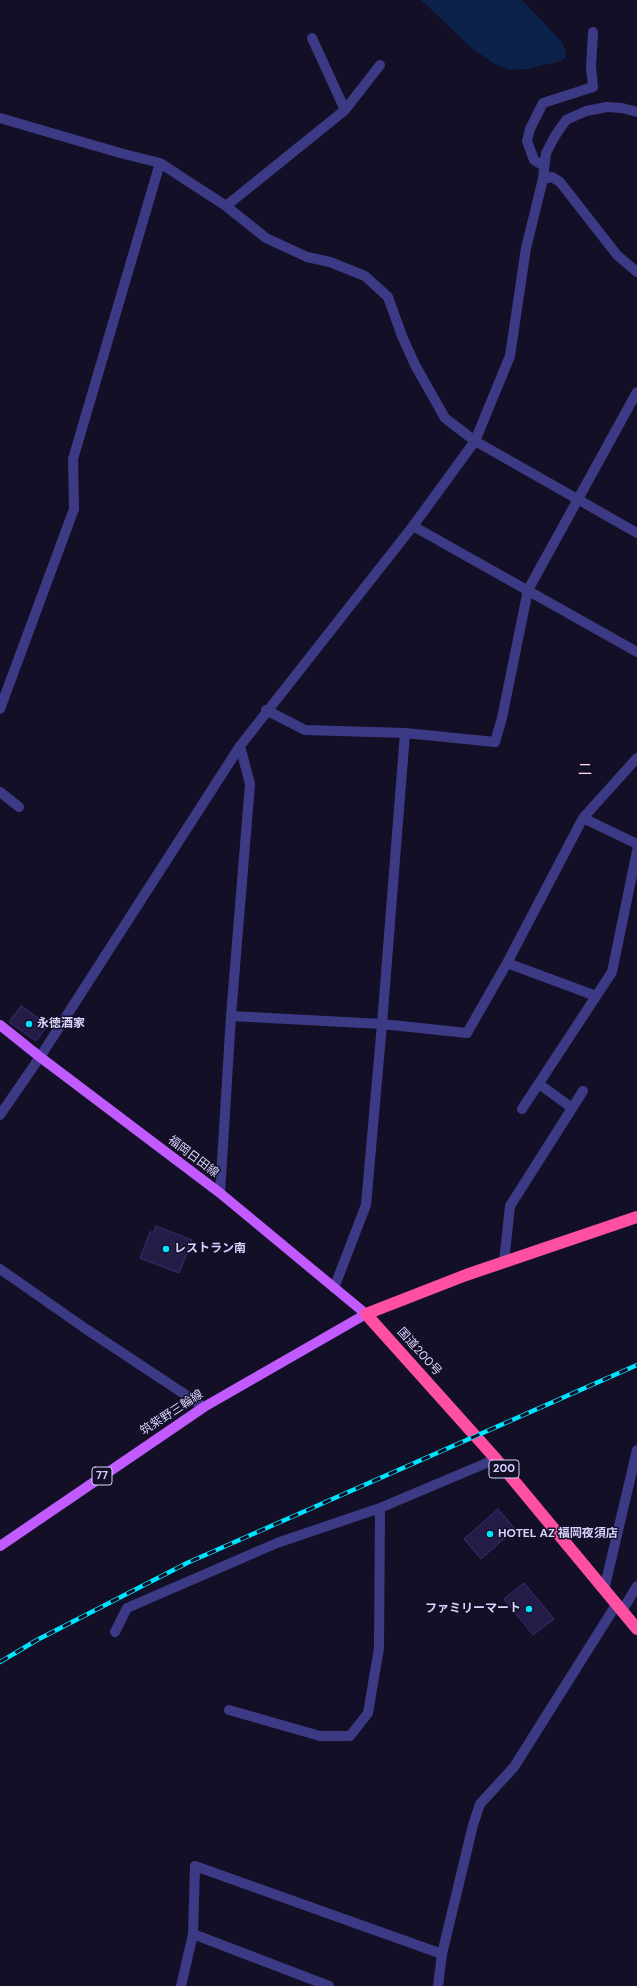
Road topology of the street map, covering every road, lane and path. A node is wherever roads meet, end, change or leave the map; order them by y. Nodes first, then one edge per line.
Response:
1 (593, 32) dead end
2 (312, 38) dead end
3 (380, 65) dead end
4 (345, 110) junction
5 (637, 112) edge
6 (0, 118) edge
7 (160, 163) junction
8 (544, 166) junction
9 (543, 179) junction
10 (226, 206) junction
11 (637, 272) edge
12 (637, 392) edge
13 (475, 441) junction
14 (577, 499) junction
15 (413, 526) junction
16 (637, 533) edge
17 (528, 590) junction
18 (637, 652) edge
19 (0, 709) edge
20 (266, 710) junction
21 (405, 733) junction
22 (240, 746) junction
23 (637, 758) edge
24 (0, 792) edge
25 (19, 807) dead end
26 (583, 818) junction
27 (637, 844) edge
28 (637, 851) edge
29 (507, 963) junction
30 (596, 996) junction
31 (231, 1016) junction
32 (382, 1024) junction
33 (0, 1025) edge
34 (40, 1057) junction
35 (539, 1084) junction
36 (583, 1091) dead end
37 (572, 1108) junction
38 (522, 1109) dead end
39 (0, 1115) edge
40 (220, 1193) junction
41 (637, 1217) edge
42 (504, 1262) junction
43 (0, 1269) edge
44 (334, 1288) junction
45 (366, 1314) junction
46 (204, 1407) junction
47 (637, 1450) edge
48 (496, 1459) junction
49 (380, 1508) junction
50 (0, 1546) edge
51 (637, 1586) edge
52 (604, 1590) junction
53 (619, 1608) junction
54 (637, 1629) edge
55 (115, 1632) dead end
56 (229, 1710) dead end
57 (193, 1934) junction
58 (442, 1954) junction
59 (181, 1986) edge
60 (329, 1986) edge
61 (438, 1986) edge

1 - 8 street
2 - 4 street
3 - 4 street
4 - 10 street
5 - 8 street
6 - 7 street
7 - 10 street
7 - 19 street
8 - 9 street
9 - 11 street
9 - 13 street
10 - 13 street
12 - 14 street
13 - 14 street
13 - 15 street
14 - 16 street
14 - 17 street
15 - 17 street
15 - 20 street
17 - 18 street
17 - 21 street
20 - 21 street
20 - 22 street
21 - 32 street
22 - 31 street
22 - 34 street
23 - 26 street
24 - 25 street
26 - 27 street
26 - 29 street
28 - 30 street
29 - 30 street
29 - 32 street
30 - 35 street
31 - 32 street
31 - 40 street
32 - 44 street
33 - 34 main road, 福岡日田線
34 - 39 street
34 - 40 main road, 福岡日田線
35 - 37 street
35 - 38 street
36 - 37 street
37 - 42 street
40 - 44 main road, 福岡日田線
41 - 42 highway
42 - 45 highway
43 - 46 street
44 - 45 main road, 福岡日田線
45 - 46 main road, 筑紫野三輪線 / 77
45 - 48 highway, 国道200号 / 200
46 - 50 main road, 筑紫野三輪線 / 77
47 - 52 street
48 - 49 street
48 - 52 highway, 国道200号 / 200
49 - 55 street
49 - 56 street
51 - 53 street
52 - 53 highway, 国道200号 / 200
53 - 54 highway, 国道200号 / 200
53 - 58 street
57 - 58 street
57 - 59 street
57 - 60 street
58 - 61 street

